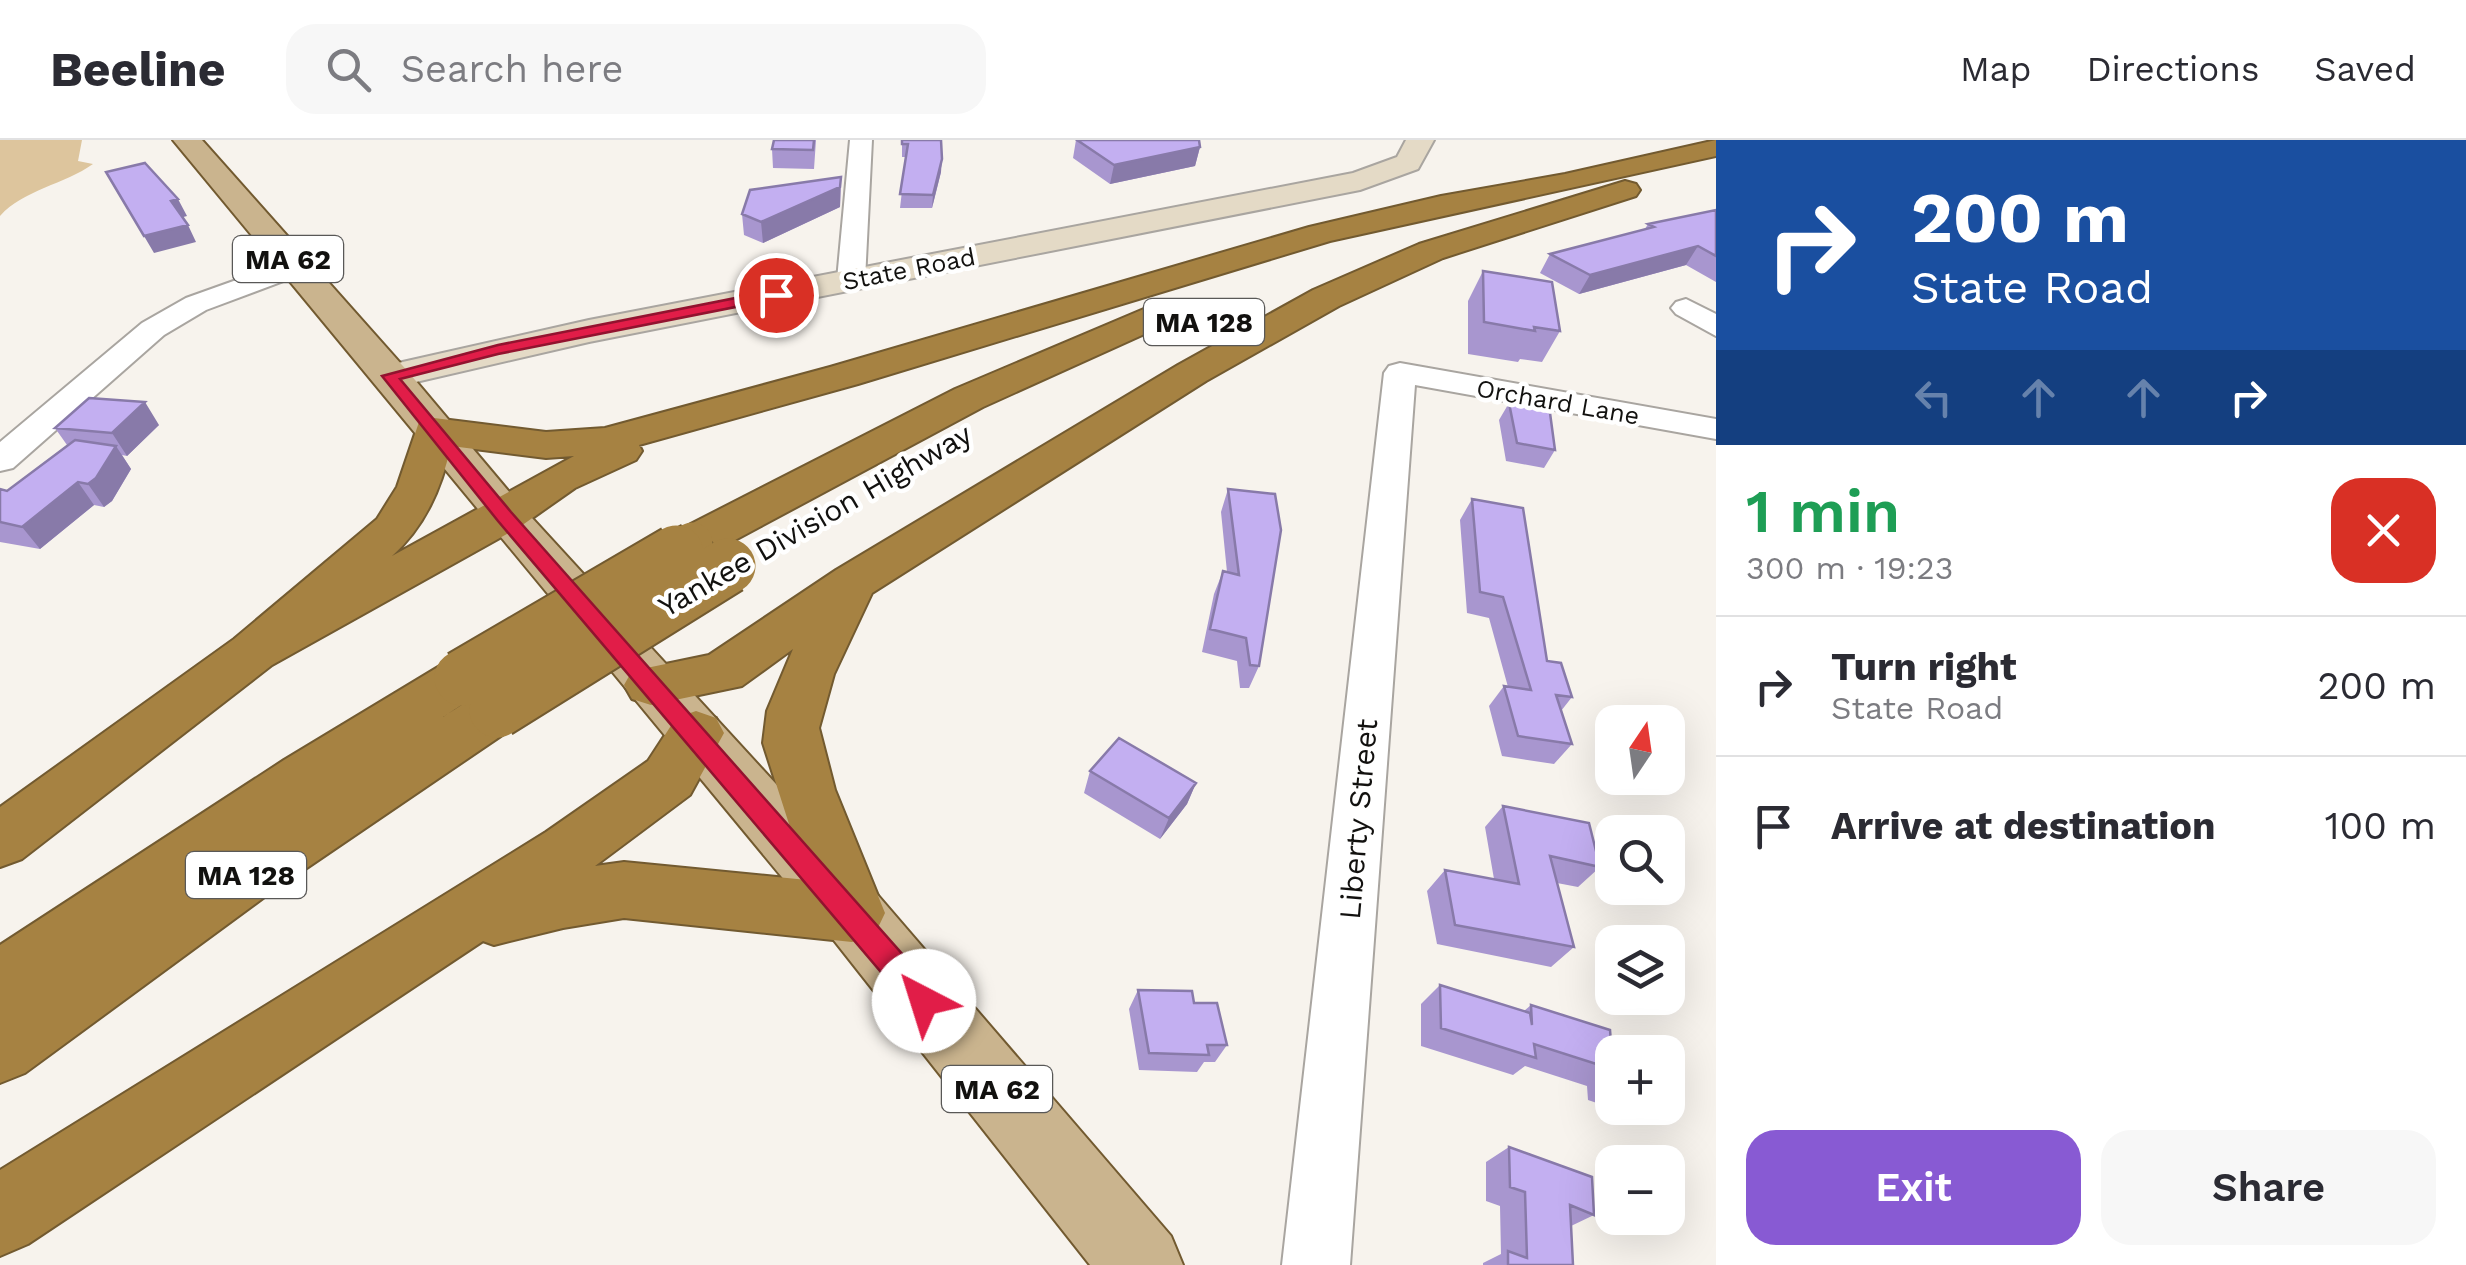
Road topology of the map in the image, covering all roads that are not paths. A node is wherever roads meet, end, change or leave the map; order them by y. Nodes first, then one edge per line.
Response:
1 (187, 140) edge
2 (861, 140) edge
3 (1419, 143) edge
4 (1716, 148) edge
5 (1716, 172) edge
6 (1561, 182) junction
7 (1625, 190) junction
8 (295, 267) junction
9 (851, 280) junction
10 (1686, 308) dead end
11 (1233, 311) dead end
12 (1716, 328) edge
13 (1185, 330) dead end
14 (1400, 373) joint
15 (390, 376) junction
16 (668, 426) junction
17 (1716, 429) edge
18 (434, 431) junction
19 (0, 460) edge
20 (504, 516) junction
21 (710, 554) junction
22 (852, 582) junction
23 (252, 652) junction
24 (650, 685) junction
25 (479, 694) junction
26 (696, 734) junction
27 (0, 841) edge
28 (852, 913) junction
29 (455, 926) junction
30 (0, 983) edge
31 (0, 1048) edge
32 (0, 1216) edge
33 (1142, 1265) edge
34 (1316, 1265) edge

1 - 8 main road, MA 62
2 - 9 street
3 - 9 main road, State Road
4 - 6 highway, Yankee Division Highway / MA 128
5 - 7 highway, MA 128
6 - 16 highway
6 - 21 highway, Yankee Division Highway / MA 128
7 - 11 highway, MA 128
7 - 22 highway
8 - 15 main road, MA 62
8 - 19 street
9 - 15 main road, State Road
10 - 12 street
13 - 21 highway, Yankee Division Highway / MA 128
14 - 17 street, Orchard Lane
14 - 34 street, Liberty Street
15 - 18 main road, MA 62
16 - 18 highway
16 - 20 highway
18 - 20 main road, MA 62
18 - 23 highway
20 - 23 highway
20 - 24 main road, MA 62
21 - 25 highway, Yankee Division Highway / MA 128, bridge
22 - 24 highway
22 - 28 highway
23 - 27 highway
24 - 26 main road, MA 62
25 - 30 highway, Yankee Division Highway / MA 128
25 - 31 highway, Yankee Division Highway / MA 128
26 - 28 main road, MA 62
26 - 29 highway
28 - 29 highway
28 - 33 main road, MA 62
29 - 32 highway

